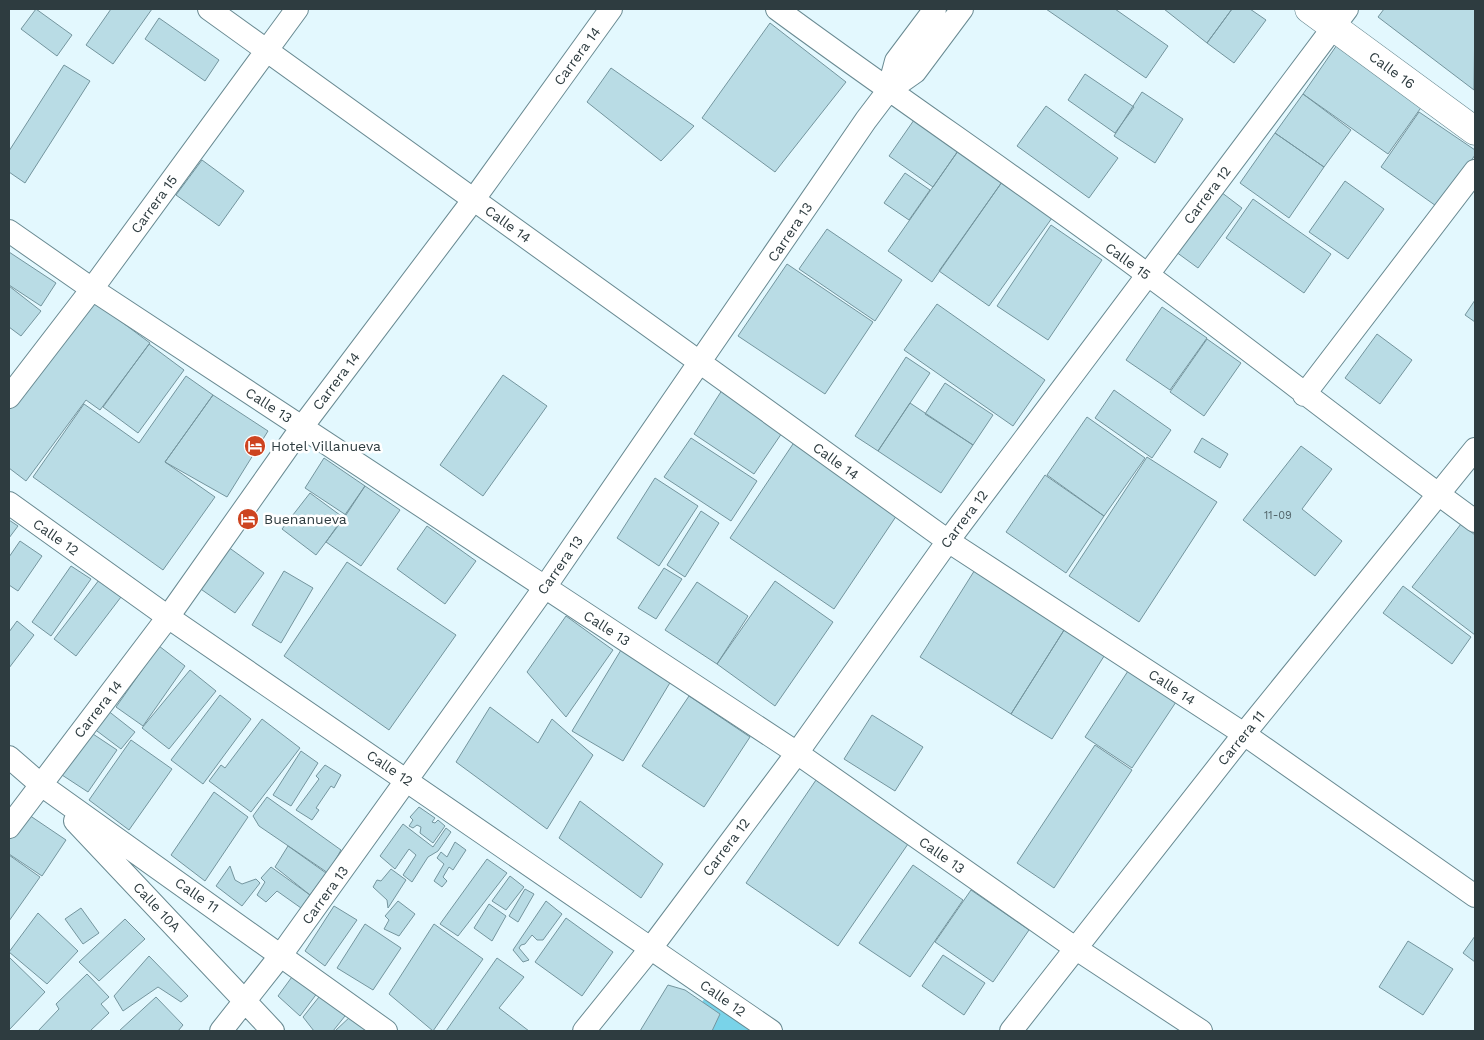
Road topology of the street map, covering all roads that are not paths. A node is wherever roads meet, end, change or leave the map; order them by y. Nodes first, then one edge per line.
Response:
1 (209, 9) edge
2 (297, 9) edge
3 (611, 9) edge
4 (777, 9) edge
5 (934, 9) edge
6 (962, 9) edge
7 (1309, 9) edge
8 (1341, 18) edge
9 (267, 51) junction
10 (888, 91) junction
11 (1475, 131) edge
12 (1475, 171) edge
13 (474, 199) junction
14 (9, 231) edge
15 (1147, 274) junction
16 (92, 289) junction
17 (701, 363) junction
18 (1304, 395) junction
19 (9, 397) edge
20 (302, 426) junction
21 (1475, 449) edge
22 (1438, 493) junction
23 (9, 504) edge
24 (1475, 520) edge
25 (948, 541) junction
26 (545, 587) junction
27 (168, 617) junction
28 (1244, 734) junction
29 (797, 753) junction
30 (9, 757) edge
31 (407, 780) junction
32 (40, 784) junction
33 (9, 827) edge
34 (1475, 896) edge
35 (651, 948) junction
36 (1075, 948) junction
37 (281, 955) junction
38 (245, 1001) junction
39 (221, 1031) edge
40 (273, 1031) edge
41 (386, 1031) edge
42 (584, 1031) edge
43 (771, 1031) edge
44 (1011, 1031) edge
45 (1201, 1031) edge

1 - 9 street, Calle 14
2 - 9 street, Carrera 15
3 - 13 street, Carrera 14
4 - 10 street, Calle 15
5 - 10 street, Carrera 13
6 - 10 street, Carrera 13
7 - 8 highway, Calle 16
8 - 11 highway, Calle 16
8 - 15 street, Carrera 12
9 - 13 street, Calle 14
9 - 16 street, Carrera 15
10 - 15 street, Calle 15
10 - 17 street, Carrera 13
12 - 18 street
13 - 17 street, Calle 14
13 - 20 street, Carrera 14
14 - 16 street, Calle 13
15 - 18 street, Calle 15
15 - 25 street, Carrera 12
16 - 19 street, Carrera 15
16 - 20 street, Calle 13
17 - 25 street, Calle 14
17 - 26 street, Carrera 13
18 - 22 street, Calle 15
20 - 26 street, Calle 13
20 - 27 street, Carrera 14
21 - 22 street, Carrera 11
22 - 24 street, Calle 15
22 - 28 street, Carrera 11
23 - 27 street, Calle 12
25 - 28 street, Calle 14
25 - 29 street, Carrera 12
26 - 29 street, Calle 13
26 - 31 street, Carrera 13
27 - 31 street, Calle 12
27 - 32 street, Carrera 14
28 - 34 street, Calle 14
28 - 36 street, Carrera 11
29 - 35 street, Carrera 12
29 - 36 street, Calle 13
30 - 32 street, Calle 11
31 - 35 street, Calle 12
31 - 37 street, Carrera 13
32 - 33 street, Carrera 14
32 - 37 street, Calle 11
32 - 38 street, Calle 10A
35 - 42 street, Carrera 12
35 - 43 street, Calle 12
36 - 44 street, Carrera 11
36 - 45 street, Calle 13
37 - 38 street, Carrera 13
37 - 41 street, Calle 11
38 - 39 street, Carrera 13
38 - 40 street, Calle 10A

